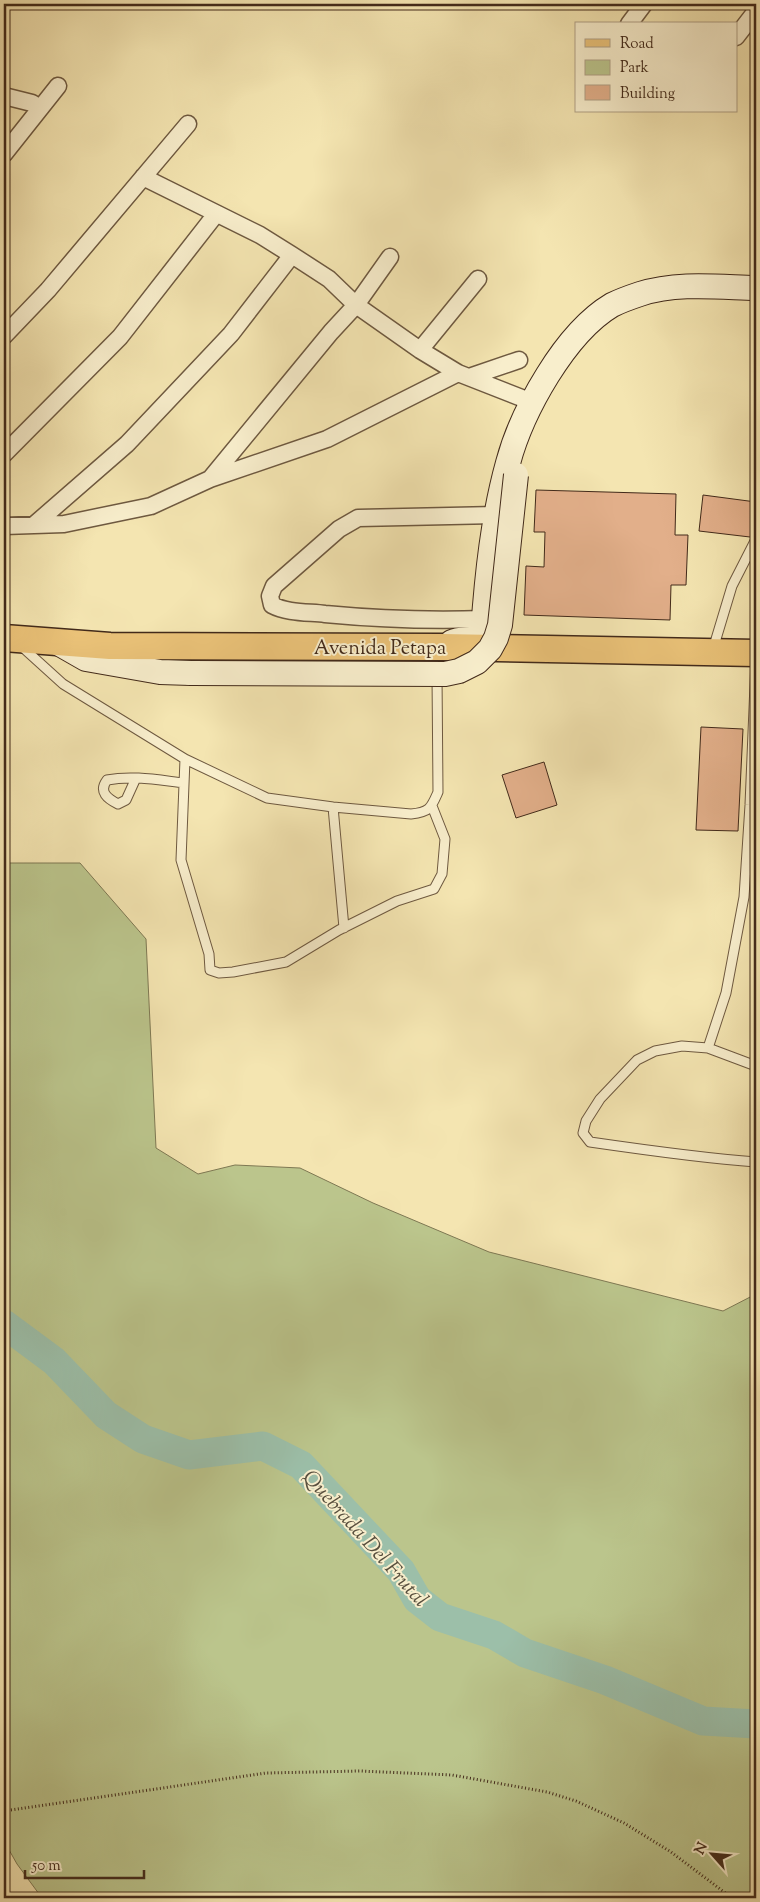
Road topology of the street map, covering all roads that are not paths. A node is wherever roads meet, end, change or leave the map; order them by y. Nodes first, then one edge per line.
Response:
1 (644, 4) edge
2 (756, 11) edge
3 (630, 22) edge
4 (738, 34) edge
5 (58, 86) dead end
6 (4, 96) edge
7 (40, 108) junction
8 (188, 124) dead end
9 (4, 154) edge
10 (143, 177) junction
11 (216, 214) junction
12 (292, 255) junction
13 (390, 257) dead end
14 (478, 279) dead end
15 (756, 288) edge
16 (356, 304) junction
17 (4, 336) edge
18 (420, 350) junction
19 (519, 360) dead end
20 (464, 375) junction
21 (527, 413) junction
22 (4, 454) edge
23 (210, 479) junction
24 (496, 515) junction
25 (34, 525) junction
26 (4, 526) edge
27 (756, 539) edge
28 (484, 619) junction
29 (9, 639) edge
30 (58, 643) junction
31 (712, 651) junction
32 (438, 653) junction
33 (756, 653) edge
34 (756, 660) edge
35 (185, 759) junction
36 (136, 778) dead end
37 (184, 783) junction
38 (432, 806) junction
39 (333, 807) junction
40 (752, 851) edge
41 (344, 928) junction
42 (708, 1048) junction
43 (756, 1066) edge
44 (756, 1162) edge

1 - 3 street
2 - 4 street
5 - 7 street
6 - 7 street
7 - 9 street
8 - 10 street
10 - 11 street
10 - 17 street
11 - 12 street
11 - 22 street
12 - 16 street
12 - 25 street
13 - 16 street
14 - 18 street
15 - 21 main road
16 - 18 street
16 - 23 street
18 - 20 street
19 - 20 street
20 - 21 street
20 - 23 street
21 - 24 main road
21 - 30 main road, bridge
23 - 25 street
24 - 28 main road
24 - 28 street
25 - 26 street
27 - 31 lane
28 - 32 main road
29 - 30 main road, Avenida Petapa
29 - 35 lane
30 - 32 main road, Avenida Petapa
31 - 32 main road, Avenida Petapa
31 - 33 main road, Avenida Petapa
32 - 38 lane
34 - 40 lane
35 - 37 lane
35 - 39 lane
36 - 37 lane
37 - 41 lane
38 - 39 lane
38 - 41 lane
39 - 41 lane
40 - 42 lane
42 - 43 lane
42 - 44 lane

